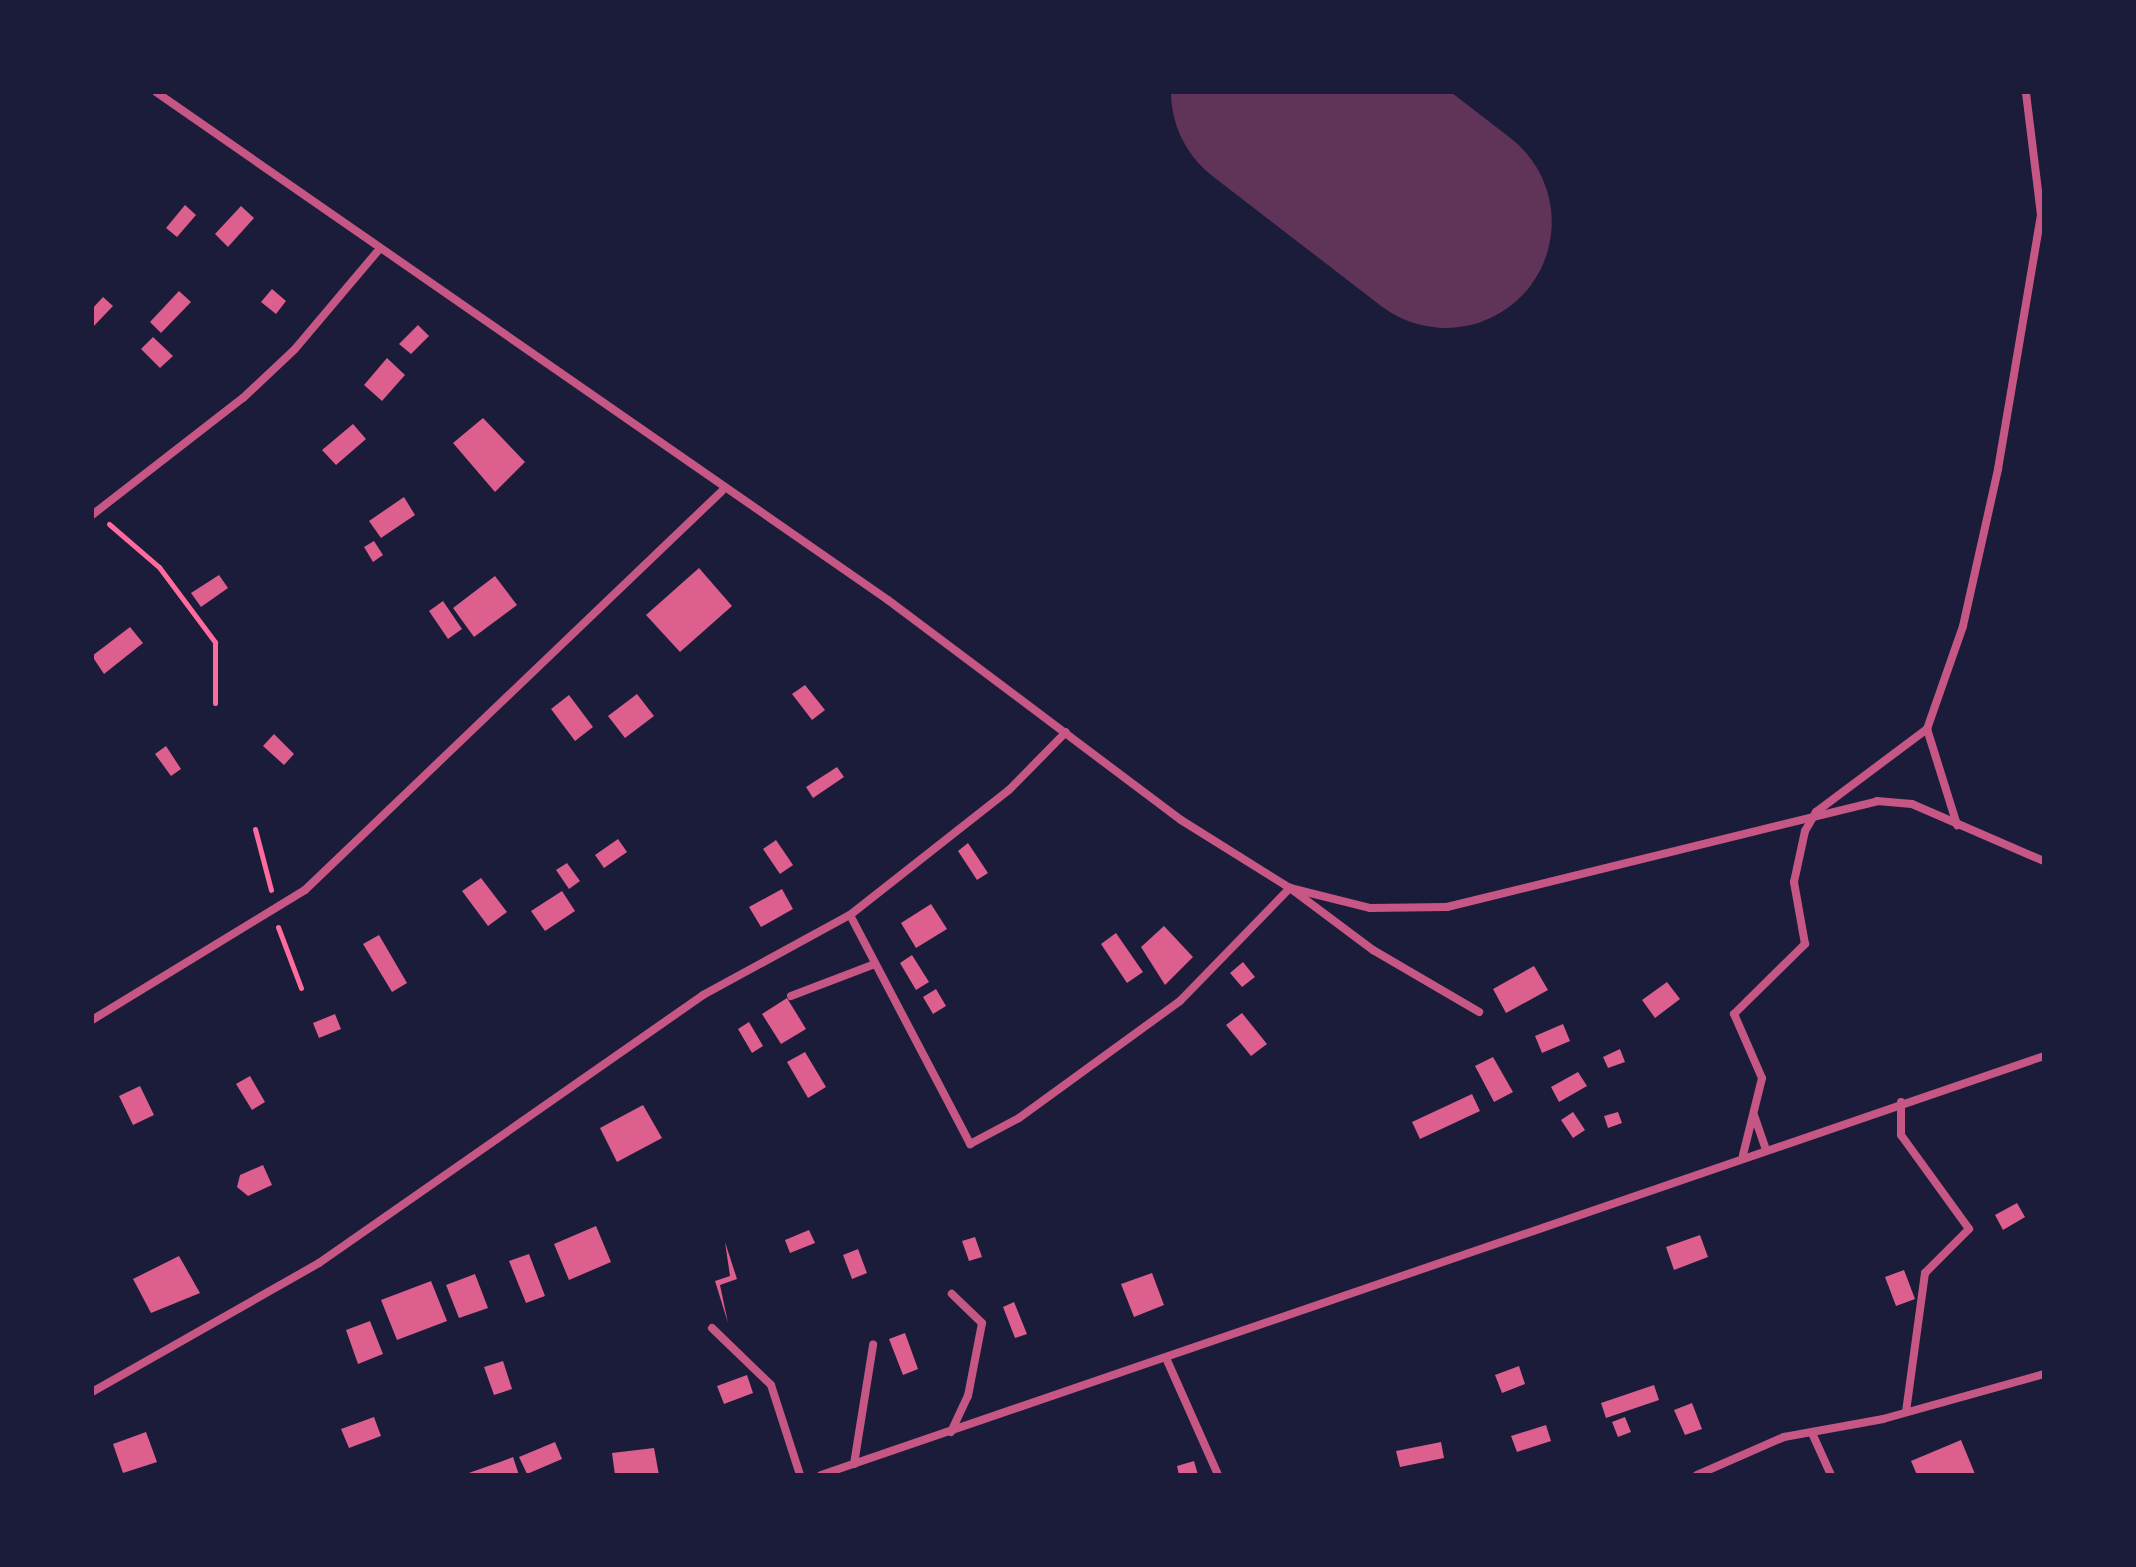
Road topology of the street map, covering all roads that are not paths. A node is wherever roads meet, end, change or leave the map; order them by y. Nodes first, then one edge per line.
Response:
1 (156, 92) edge
2 (2026, 92) edge
3 (2041, 160) edge
4 (377, 252) junction
5 (722, 491) junction
6 (94, 514) edge
7 (1927, 729) junction
8 (1066, 732) junction
9 (1816, 812) junction
10 (1957, 825) junction
11 (2044, 861) edge
12 (1290, 888) junction
13 (850, 915) junction
14 (872, 965) junction
15 (791, 996) dead end
16 (1479, 1012) dead end
17 (92, 1020) edge
18 (2044, 1056) edge
19 (1901, 1102) junction
20 (1753, 1114) junction
21 (1765, 1147) junction
22 (1743, 1155) junction
23 (952, 1294) dead end
24 (712, 1328) dead end
25 (873, 1345) dead end
26 (1166, 1358) junction
27 (2044, 1374) edge
28 (92, 1392) edge
29 (1906, 1412) junction
30 (951, 1432) junction
31 (1812, 1433) junction
32 (854, 1464) junction
33 (800, 1475) edge
34 (821, 1475) edge
35 (1218, 1475) edge
36 (1697, 1475) edge
37 (1831, 1475) edge

1 - 4 street
2 - 3 street
3 - 7 street
4 - 5 street
4 - 6 street
5 - 8 street
5 - 17 street
7 - 9 street
7 - 10 street
8 - 12 street
8 - 13 street
9 - 10 street
9 - 12 street
9 - 20 street
10 - 11 street
12 - 14 street
12 - 16 street
13 - 14 street
13 - 28 street
14 - 15 street
18 - 19 street
19 - 21 street
19 - 29 street
20 - 21 street
20 - 22 street
21 - 22 street
22 - 26 street
23 - 30 street
24 - 33 street
25 - 32 street
26 - 30 street
26 - 35 street
27 - 29 street
29 - 31 street
30 - 32 street
31 - 36 street
31 - 37 street
32 - 34 street

